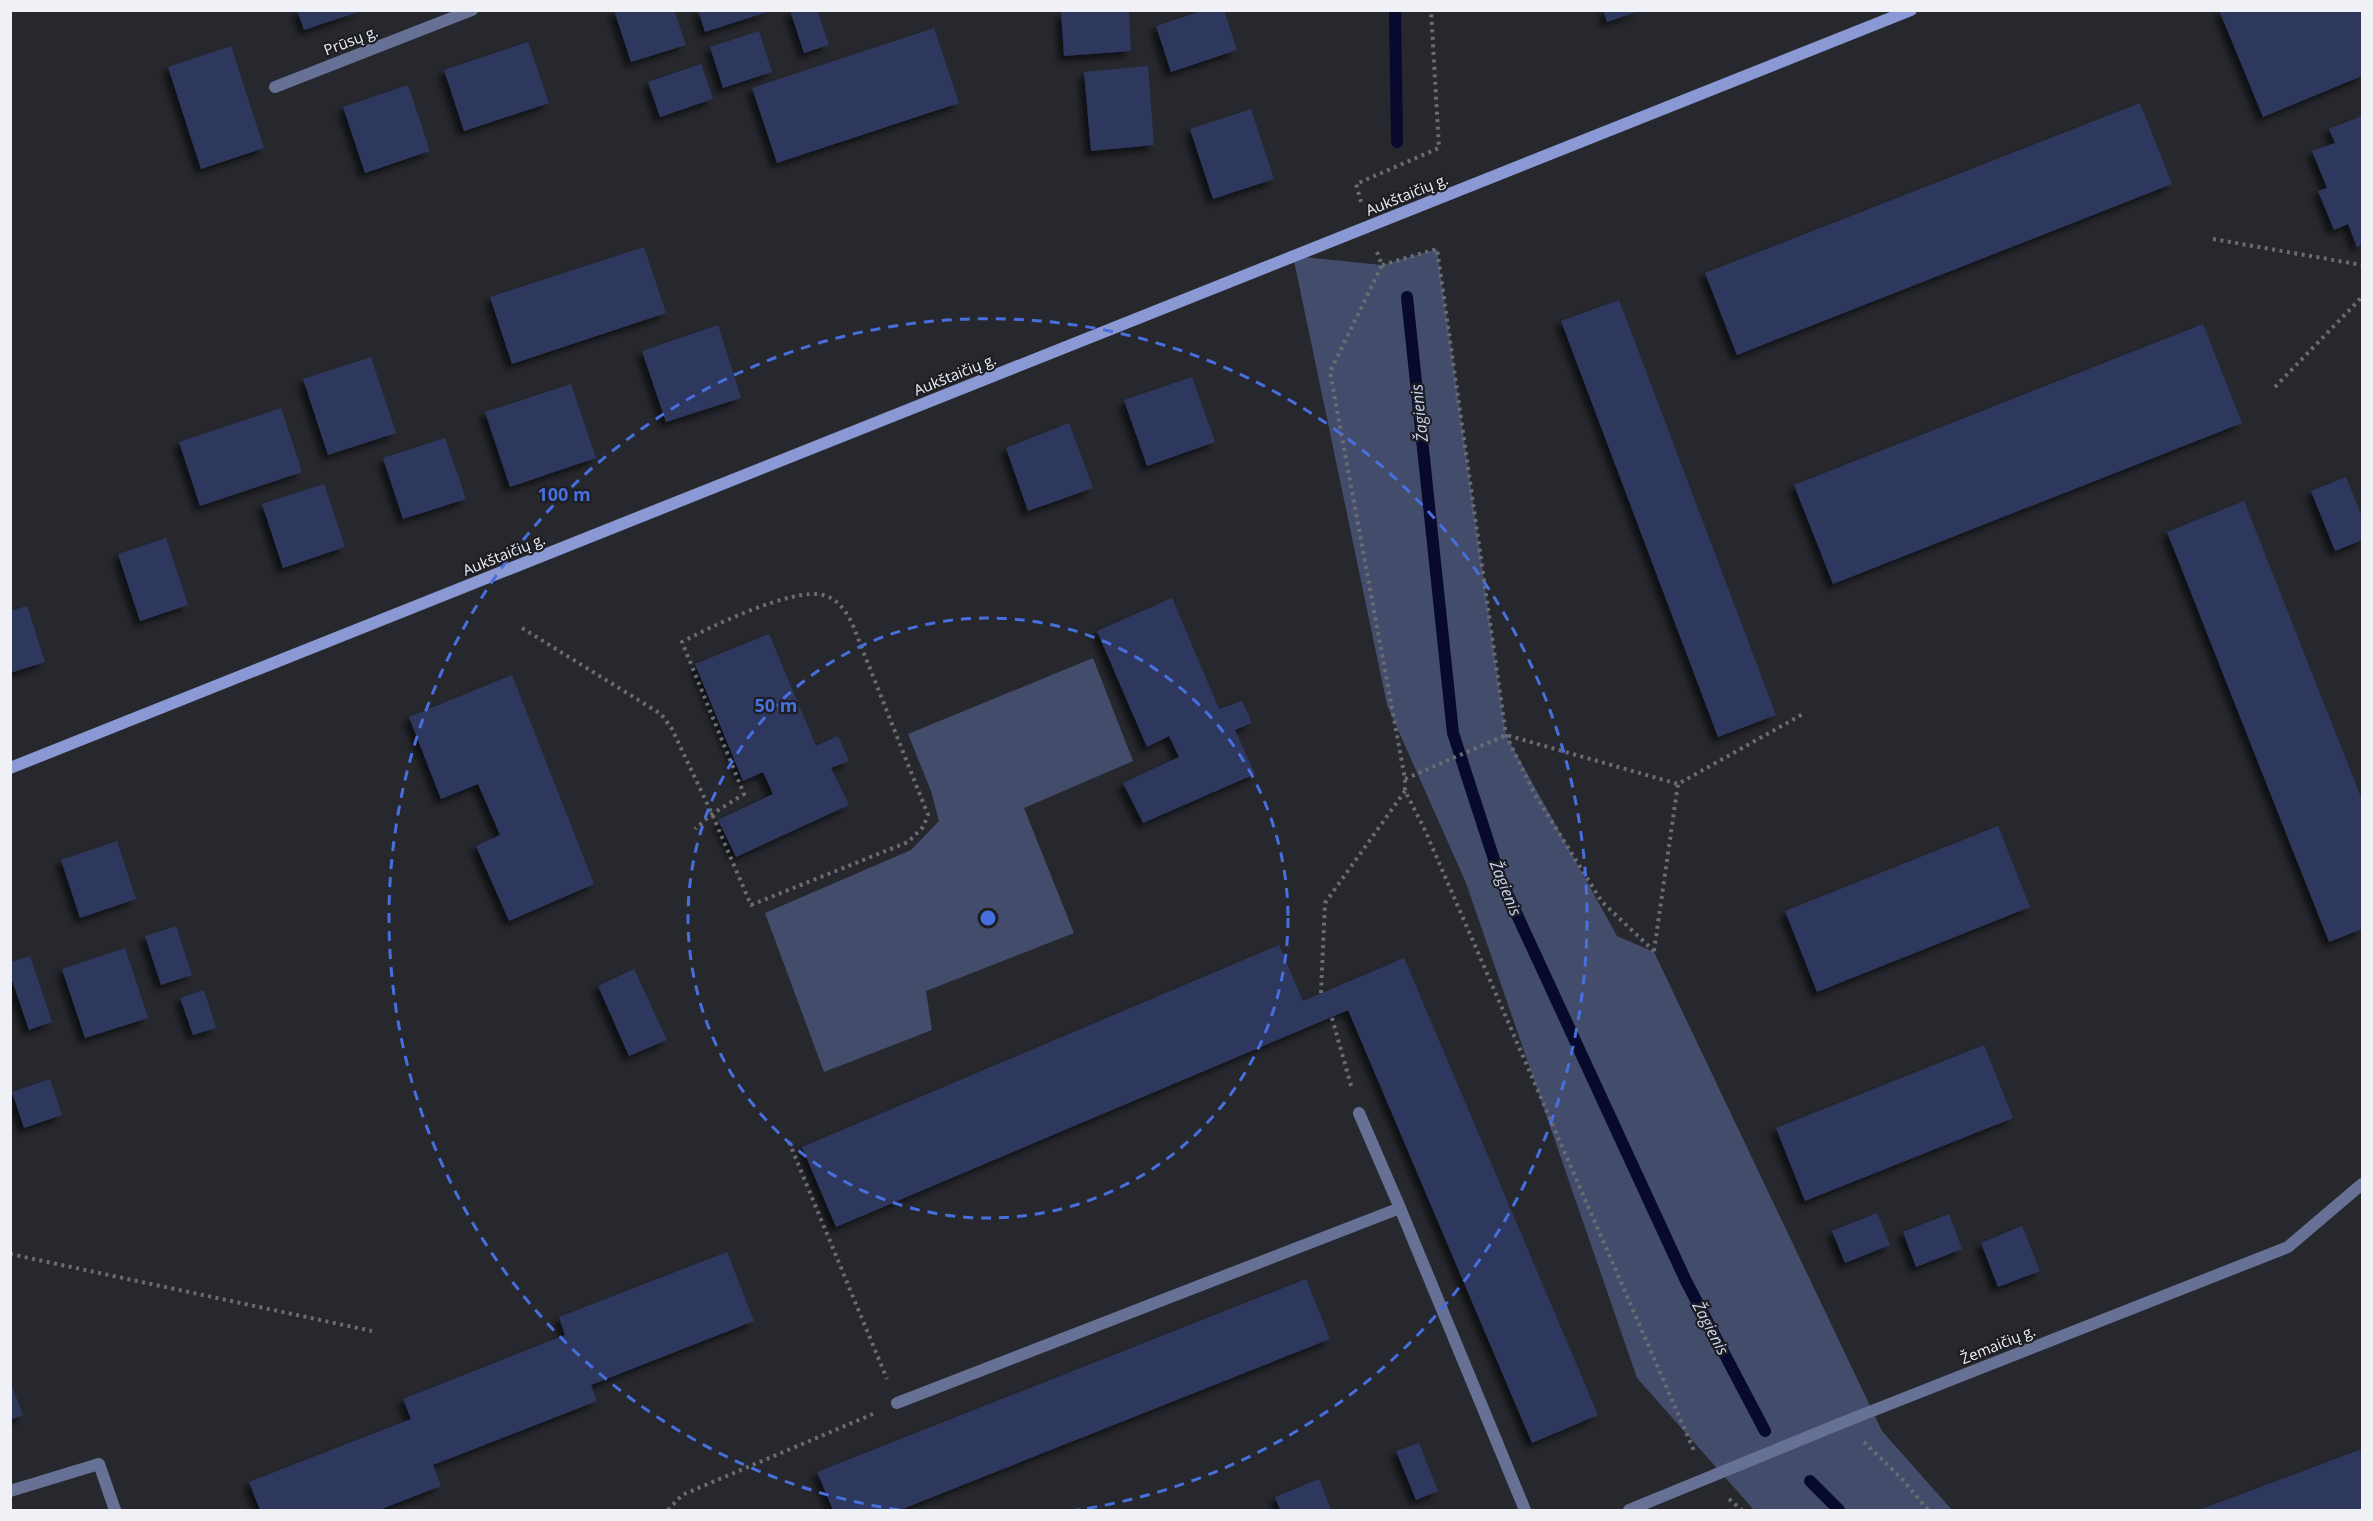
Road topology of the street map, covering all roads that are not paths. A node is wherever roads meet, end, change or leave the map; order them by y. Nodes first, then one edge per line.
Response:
1 (472, 10) edge
2 (1911, 10) edge
3 (274, 87) dead end
4 (10, 768) edge
5 (1359, 1113) road end
6 (2362, 1184) edge
7 (1400, 1208) junction
8 (897, 1403) road end
9 (10, 1491) edge
10 (115, 1510) edge
11 (1525, 1510) edge
12 (1629, 1510) edge

1 - 3 street, Prūsų g.
2 - 4 main road, Aukštaičių g.
5 - 7 street
6 - 12 street, Žemaičių g.
7 - 8 street
7 - 11 street
9 - 10 street

